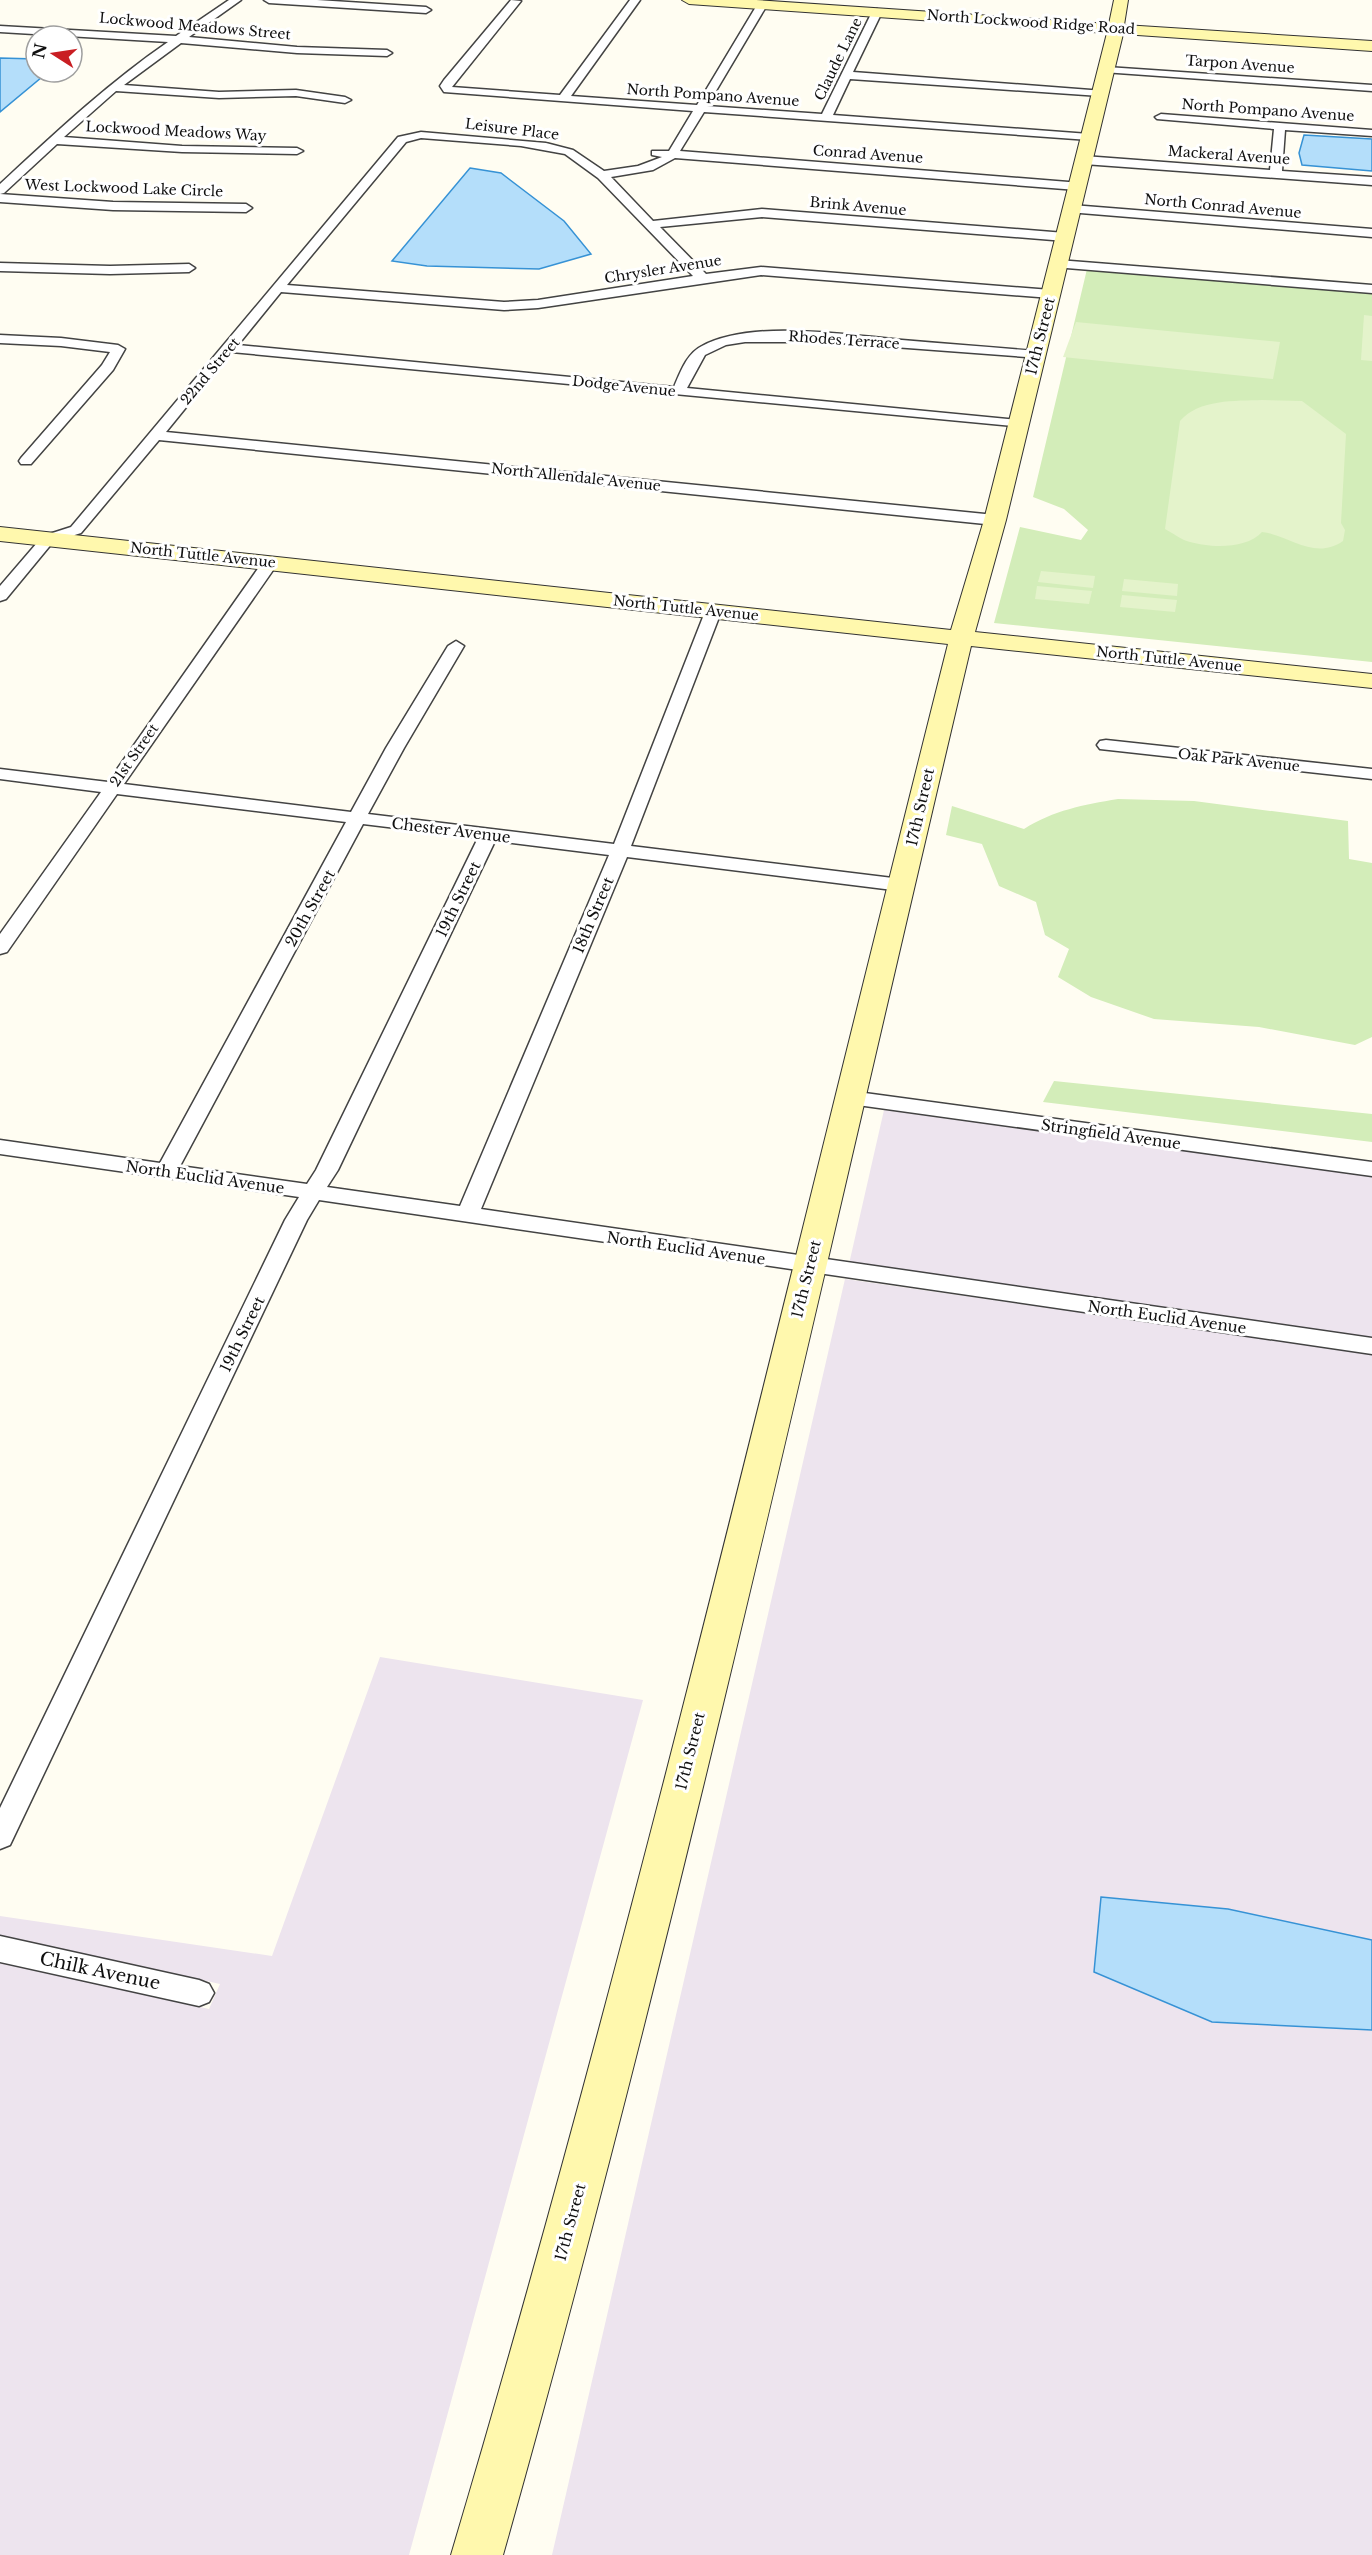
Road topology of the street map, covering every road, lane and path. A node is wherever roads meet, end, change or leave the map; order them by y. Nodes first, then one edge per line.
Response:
1 (222, 0) edge
2 (236, 0) edge
3 (269, 0) edge
4 (635, 0) edge
5 (689, 0) edge
6 (516, 1) edge
7 (793, 3) edge
8 (750, 8) junction
9 (426, 10) dead end
10 (877, 12) junction
11 (1118, 14) edge
12 (0, 29) edge
13 (181, 37) junction
14 (1372, 46) edge
15 (387, 53) dead end
16 (847, 75) junction
17 (1104, 81) junction
18 (114, 88) junction
19 (1372, 88) edge
20 (563, 99) junction
21 (345, 100) dead end
22 (699, 109) junction
23 (1161, 117) dead end
24 (826, 118) junction
25 (1280, 126) junction
26 (1372, 133) edge
27 (412, 136) joint
28 (52, 140) junction
29 (297, 151) dead end
30 (673, 154) junction
31 (598, 172) junction
32 (1276, 174) junction
33 (1372, 181) edge
34 (0, 190) edge
35 (0, 198) edge
36 (246, 207) dead end
37 (1071, 212) junction
38 (649, 225) junction
39 (1372, 233) edge
40 (0, 267) edge
41 (189, 268) dead end
42 (702, 278) junction
43 (280, 288) junction
44 (1372, 289) edge
45 (0, 339) edge
46 (229, 348) junction
47 (1035, 355) junction
48 (678, 392) junction
49 (1018, 424) junction
50 (157, 435) junction
51 (26, 461) dead end
52 (995, 520) junction
53 (0, 521) edge
54 (76, 530) junction
55 (0, 534) edge
56 (48, 539) junction
57 (270, 563) junction
58 (0, 596) edge
59 (713, 612) junction
60 (963, 631) junction
61 (456, 646) dead end
62 (1372, 666) edge
63 (1372, 681) edge
64 (1106, 746) dead end
65 (0, 774) edge
66 (1372, 774) edge
67 (112, 788) junction
68 (359, 818) junction
69 (489, 835) junction
70 (619, 850) junction
71 (902, 885) junction
72 (0, 948) edge
73 (850, 1098) junction
74 (0, 1147) edge
75 (1372, 1169) edge
76 (166, 1172) junction
77 (313, 1193) junction
78 (467, 1216) junction
79 (810, 1266) junction
80 (1372, 1346) edge
81 (0, 1837) edge
82 (0, 1949) edge
83 (199, 1992) dead end
84 (477, 2555) edge

1 - 13 street
2 - 13 street
3 - 9 street
4 - 20 street
5 - 8 main road, North Lockwood Ridge Road
6 - 20 street, North Pompano Avenue
7 - 8 main road, North Lockwood Ridge Road
7 - 10 main road, North Lockwood Ridge Road
8 - 22 street
10 - 11 main road, North Lockwood Ridge Road
10 - 16 street, Claude Lane
11 - 14 main road, North Lockwood Ridge Road
11 - 17 main road, 17th Street
12 - 13 street, Lockwood Meadows Street
13 - 15 street, Lockwood Meadows Street
13 - 18 street
16 - 17 street, Tarpon Avenue
16 - 24 street, Claude Lane
17 - 19 street, Tarpon Avenue
17 - 37 main road, 17th Street
18 - 21 street
18 - 28 street
20 - 22 street, North Pompano Avenue
22 - 24 street, North Pompano Avenue
22 - 30 street
23 - 25 street, North Pompano Avenue
24 - 37 street, North Pompano Avenue
25 - 26 street, North Pompano Avenue
25 - 32 street
27 - 31 street, Leisure Place
27 - 43 street, 22nd Street
28 - 29 street, Lockwood Meadows Way
28 - 34 street
30 - 31 street
30 - 31 street, Conrad Avenue
30 - 37 street, Conrad Avenue
31 - 38 street, Leisure Place
32 - 33 street, Mackeral Avenue
32 - 37 street, Mackeral Avenue
35 - 36 street, West Lockwood Lake Circle
37 - 38 street, Brink Avenue
37 - 39 street, North Conrad Avenue
37 - 42 street, Chrysler Avenue
37 - 44 street, Brink Avenue
37 - 47 main road, 17th Street
38 - 42 street, Leisure Place
40 - 41 street
42 - 43 street, Chrysler Avenue
43 - 46 street, 22nd Street
45 - 51 street
46 - 48 street, Dodge Avenue
46 - 50 street, 22nd Street
47 - 48 street, Rhodes Terrace
47 - 49 main road, 17th Street
48 - 49 street, Dodge Avenue
49 - 52 main road, 17th Street
50 - 52 street, North Allendale Avenue
50 - 54 street, 22nd Street
52 - 60 main road, 17th Street
53 - 54 main road, North Tuttle Avenue
54 - 56 street
54 - 60 main road, North Tuttle Avenue
55 - 56 main road, North Tuttle Avenue
56 - 57 main road, North Tuttle Avenue
56 - 58 street
57 - 59 main road, North Tuttle Avenue
57 - 67 street, 21st Street
59 - 60 main road, North Tuttle Avenue
59 - 70 street, 18th Street
60 - 62 main road, North Tuttle Avenue
60 - 63 main road, North Tuttle Avenue
60 - 71 main road, 17th Street
61 - 68 street, 20th Street
64 - 66 street, Oak Park Avenue
65 - 67 street, Chester Avenue
67 - 68 street, Chester Avenue
67 - 72 street, 21st Street
68 - 69 street, Chester Avenue
68 - 76 street, 20th Street
69 - 70 street, Chester Avenue
69 - 77 street, 19th Street
70 - 71 street, Chester Avenue
70 - 78 street, 18th Street
71 - 73 main road, 17th Street
73 - 75 street, Stringfield Avenue
73 - 79 main road, 17th Street
74 - 76 street, North Euclid Avenue
76 - 77 street, North Euclid Avenue
77 - 78 street, North Euclid Avenue
77 - 81 street, 19th Street
78 - 79 street, North Euclid Avenue
79 - 80 street, North Euclid Avenue
79 - 84 main road, 17th Street
82 - 83 street, Chilk Avenue

